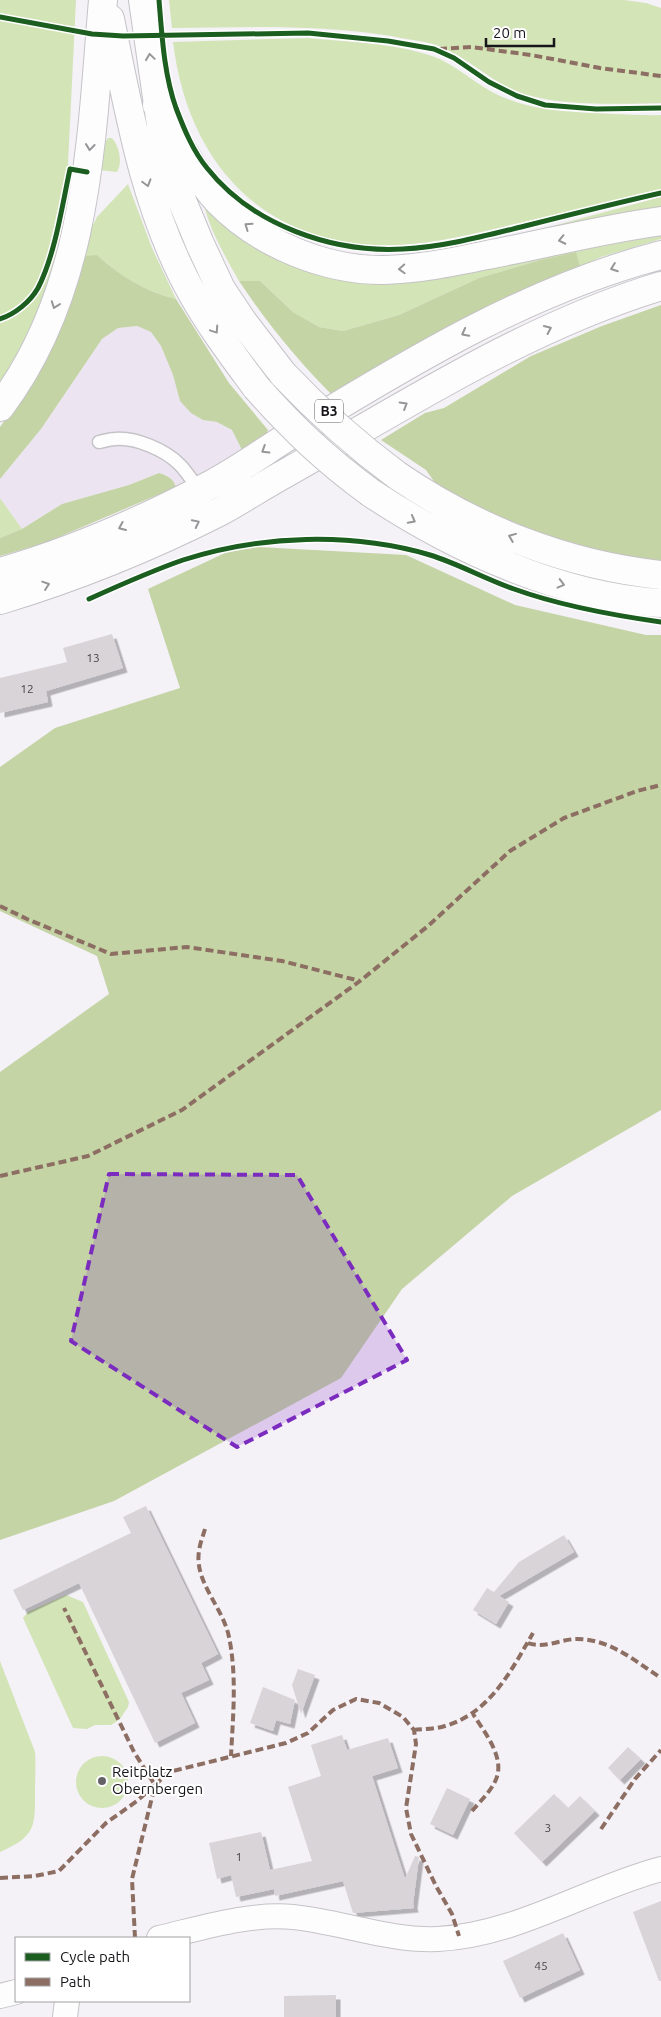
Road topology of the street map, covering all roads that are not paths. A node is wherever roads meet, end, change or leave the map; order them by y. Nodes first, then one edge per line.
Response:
1 (104, 0) edge
2 (143, 0) edge
3 (157, 105) junction
4 (661, 221) edge
5 (661, 255) edge
6 (661, 286) edge
7 (0, 407) edge
8 (99, 442) dead end
9 (199, 490) junction
10 (0, 572) edge
11 (661, 575) edge
12 (0, 600) edge
13 (661, 603) edge
14 (661, 1869) edge
15 (164, 1937) edge
16 (15, 1992) edge
17 (0, 1996) edge
18 (67, 2002) edge
19 (66, 2017) edge

1 -> 7 main road, B3
1 -> 13 main road, B3, bridge
3 -> 2 main road, B3
4 -> 3 main road
11 -> 3 main road, B3, bridge
5 -> 9 main road, B3
12 -> 6 main road, B3
8 - 9 lane
9 -> 10 main road, B3
14 - 15 street
16 - 17 street
18 - 19 street

